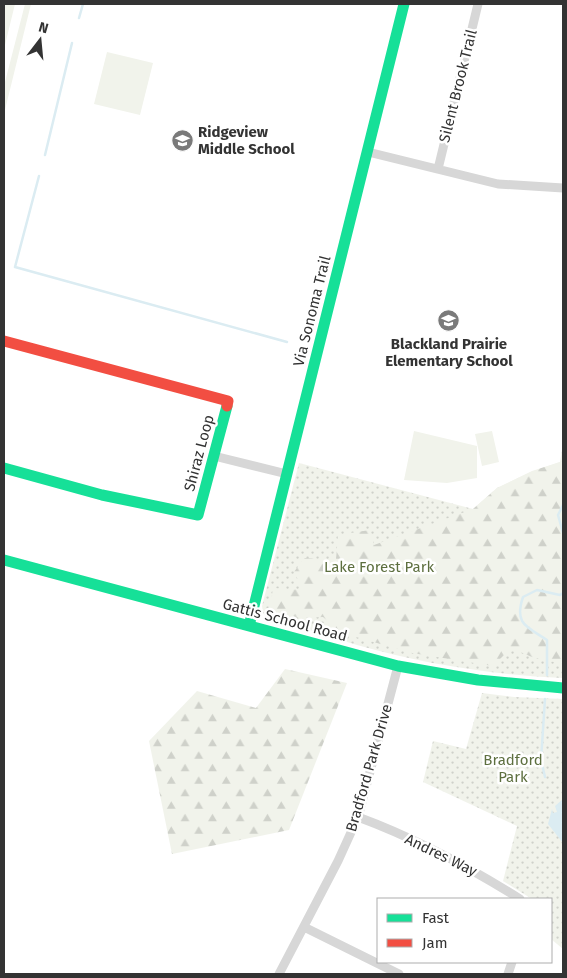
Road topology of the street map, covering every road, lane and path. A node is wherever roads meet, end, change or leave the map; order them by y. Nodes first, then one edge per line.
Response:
1 (404, 4) edge
2 (478, 4) edge
3 (368, 152) junction
4 (438, 169) junction
5 (563, 188) edge
6 (4, 341) edge
7 (214, 456) junction
8 (4, 468) edge
9 (287, 474) junction
10 (4, 560) edge
11 (249, 626) junction
12 (398, 666) junction
13 (563, 688) edge
14 (358, 817) junction
15 (518, 898) edge
16 (304, 927) junction
17 (279, 974) edge
18 (399, 974) edge

1 - 3 street, Via Sonoma Trail
2 - 4 street, Silent Brook Trail
3 - 4 street
3 - 9 street, Via Sonoma Trail
4 - 5 street
6 - 7 street, Shiraz Loop
7 - 8 street, Shiraz Loop
7 - 9 street
9 - 11 street, Via Sonoma Trail
10 - 11 street, Gattis School Road
11 - 12 street, Gattis School Road
12 - 13 street, Gattis School Road
12 - 14 street, Bradford Park Drive
14 - 15 street, Andres Way
14 - 16 street, Bradford Park Drive
16 - 17 street, Bradford Park Drive
16 - 18 street

